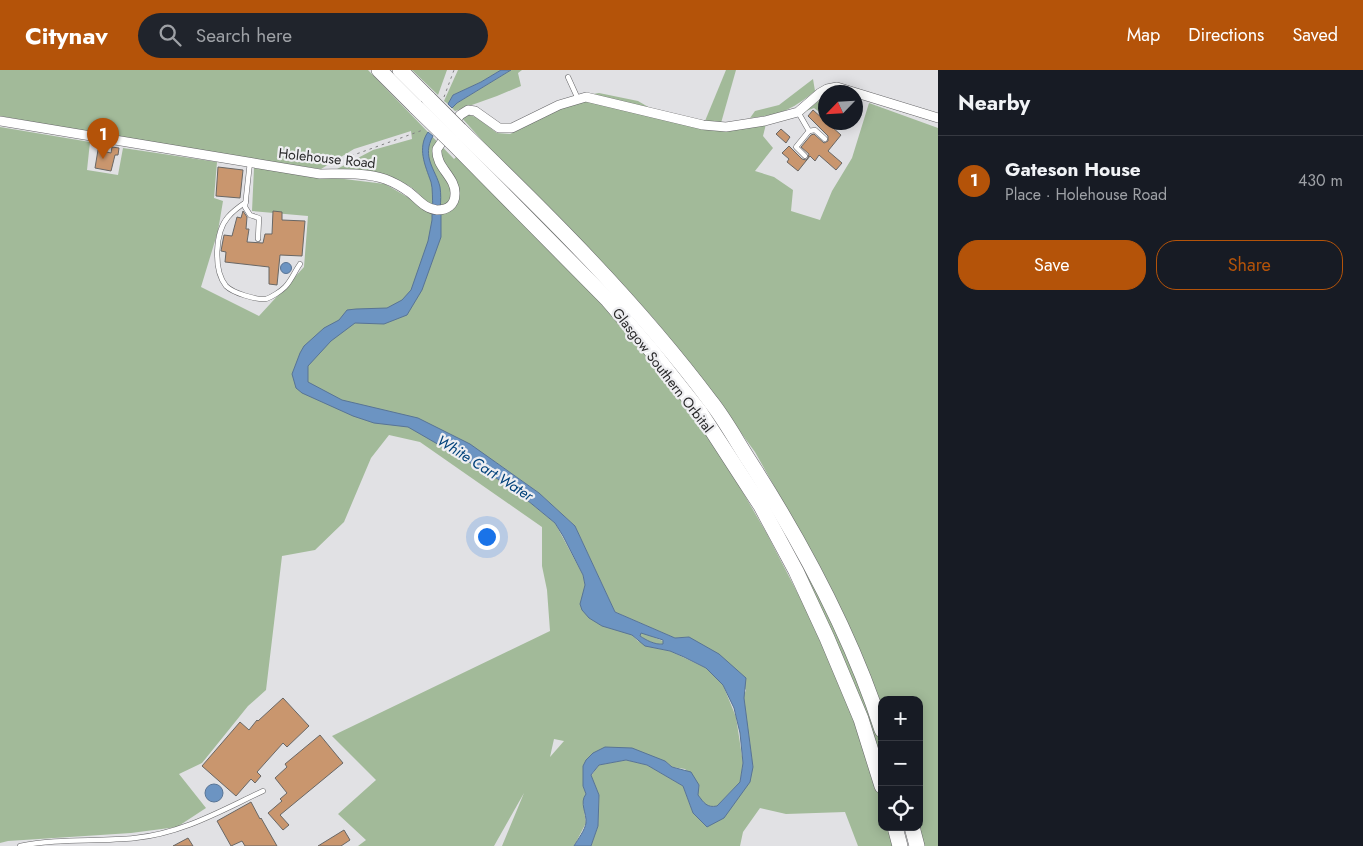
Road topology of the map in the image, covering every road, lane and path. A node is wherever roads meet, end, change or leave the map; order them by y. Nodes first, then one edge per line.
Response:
1 (379, 70) edge
2 (400, 70) edge
3 (454, 70) edge
4 (568, 77) dead end
5 (578, 98) junction
6 (429, 101) junction
7 (798, 112) junction
8 (938, 118) edge
9 (0, 121) edge
10 (423, 131) dead end
11 (809, 131) junction
12 (456, 135) junction
13 (826, 139) dead end
14 (805, 156) dead end
15 (250, 162) junction
16 (320, 174) junction
17 (246, 202) junction
18 (258, 239) dead end
19 (300, 264) dead end
20 (878, 719) edge
21 (878, 774) edge
22 (263, 791) dead end
23 (896, 831) edge
24 (913, 831) edge
25 (20, 846) edge
26 (900, 846) edge
27 (917, 846) edge

1 - 6 highway, Glasgow Southern Orbital
2 - 6 highway, Glasgow Southern Orbital
3 - 6 path
4 - 5 lane
5 - 7 street, Holehouse Road
5 - 16 street, Holehouse Road
6 - 12 highway, Glasgow Southern Orbital, bridge
7 - 8 street, Holehouse Road
7 - 11 lane
9 - 15 street, Holehouse Road
10 - 16 path
11 - 13 lane
11 - 14 lane
12 - 20 highway, Glasgow Southern Orbital
12 - 21 highway, Glasgow Southern Orbital
15 - 16 street, Holehouse Road
15 - 17 lane
17 - 18 lane
17 - 19 lane
22 - 25 lane
23 - 26 highway
24 - 27 highway

